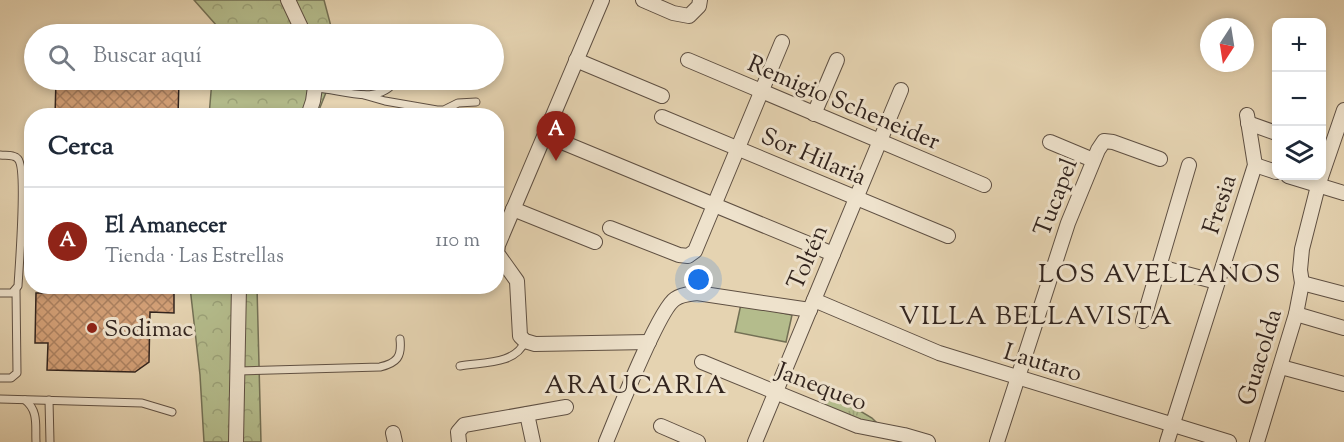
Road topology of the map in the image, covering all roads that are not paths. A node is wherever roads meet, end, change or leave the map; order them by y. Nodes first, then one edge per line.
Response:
1 (288, 0) edge
2 (602, 0) edge
3 (643, 0) edge
4 (700, 0) edge
5 (299, 24) edge
6 (782, 42) dead end
7 (576, 60) junction
8 (688, 60) dead end
9 (837, 60) dead end
10 (314, 90) edge
11 (342, 90) edge
12 (385, 90) edge
13 (901, 90) dead end
14 (762, 92) junction
15 (364, 95) junction
16 (662, 96) dead end
17 (476, 102) dead end
18 (310, 108) edge
19 (425, 108) edge
20 (448, 108) edge
21 (1344, 110) edge
22 (814, 114) junction
23 (662, 117) dead end
24 (1272, 131) edge
25 (545, 135) junction
26 (880, 141) junction
27 (1050, 142) dead end
28 (738, 149) junction
29 (0, 155) edge
30 (1160, 159) dead end
31 (1093, 160) junction
32 (1189, 165) dead end
33 (1255, 165) junction
34 (1272, 171) edge
35 (1300, 180) edge
36 (984, 185) dead end
37 (1318, 186) junction
38 (1344, 193) edge
39 (856, 198) junction
40 (715, 204) junction
41 (513, 209) junction
42 (610, 228) dead end
43 (504, 231) edge
44 (948, 236) dead end
45 (595, 242) dead end
46 (833, 254) junction
47 (504, 262) edge
48 (1160, 267) junction
49 (1217, 282) junction
50 (1302, 283) junction
51 (16, 290) junction
52 (0, 293) edge
53 (239, 294) edge
54 (1344, 294) edge
55 (812, 305) junction
56 (1296, 314) junction
57 (1143, 321) dead end
58 (1344, 328) edge
59 (400, 339) dead end
60 (525, 341) junction
61 (649, 342) junction
62 (702, 362) dead end
63 (460, 366) dead end
64 (1281, 367) junction
65 (238, 370) junction
66 (1017, 377) junction
67 (0, 378) edge
68 (1344, 384) edge
69 (775, 393) junction
70 (0, 399) edge
71 (25, 400) junction
72 (49, 400) junction
73 (566, 407) dead end
74 (172, 412) dead end
75 (527, 414) junction
76 (1173, 425) junction
77 (662, 426) dead end
78 (36, 442) edge
79 (50, 442) edge
80 (236, 442) edge
81 (459, 442) edge
82 (532, 442) edge
83 (606, 442) edge
84 (698, 442) edge
85 (755, 442) edge
86 (928, 442) edge
87 (998, 442) edge
88 (1167, 442) edge
89 (1229, 442) edge
90 (1257, 442) edge

1 - 5 street
2 - 7 street
3 - 4 street
6 - 14 street
7 - 16 street
7 - 25 street
8 - 14 street, Remigio Scheneider
9 - 22 street
10 - 18 street
11 - 15 lane
12 - 15 lane
13 - 26 street, Toltén
14 - 22 street, Remigio Scheneider
14 - 28 street
15 - 19 lane
17 - 20 lane
21 - 37 street, Guacolda
22 - 26 street, Remigio Scheneider
23 - 28 street, Sor Hilaria
24 - 33 street, Fresia
25 - 40 street
25 - 41 street
26 - 36 street, Remigio Scheneider
26 - 39 street, Toltén
27 - 31 street
28 - 39 street, Sor Hilaria
28 - 40 street
29 - 51 lane
30 - 31 street, Tucapel
31 - 66 street, Tucapel
32 - 48 street
33 - 34 street
33 - 49 street, Fresia
35 - 37 street
37 - 38 street
37 - 50 street, Guacolda
39 - 44 street, Sor Hilaria
39 - 46 street, Toltén
40 - 42 street
40 - 46 street
41 - 43 street
41 - 45 street
46 - 55 street, Toltén
47 - 60 street
48 - 49 street
48 - 57 street
49 - 76 street, Fresia
50 - 54 street
50 - 56 street, Guacolda
51 - 52 lane
51 - 67 lane
53 - 65 street
55 - 61 street, Lautaro
55 - 66 street, Lautaro
55 - 69 street, Toltén
56 - 58 street
56 - 64 street, Guacolda
59 - 65 lane
60 - 61 street
60 - 63 lane
61 - 83 street
62 - 69 street, Janequeo
64 - 68 street
64 - 90 street, Guacolda
65 - 80 street
66 - 76 street, Lautaro
66 - 87 street, Tucapel
69 - 85 street, Toltén
69 - 86 street, Janequeo
70 - 71 lane
71 - 72 lane
71 - 78 lane
72 - 74 lane
72 - 79 lane
73 - 75 street
75 - 81 street
75 - 82 street
76 - 88 street, Fresia
76 - 89 street, Lautaro
77 - 84 street

